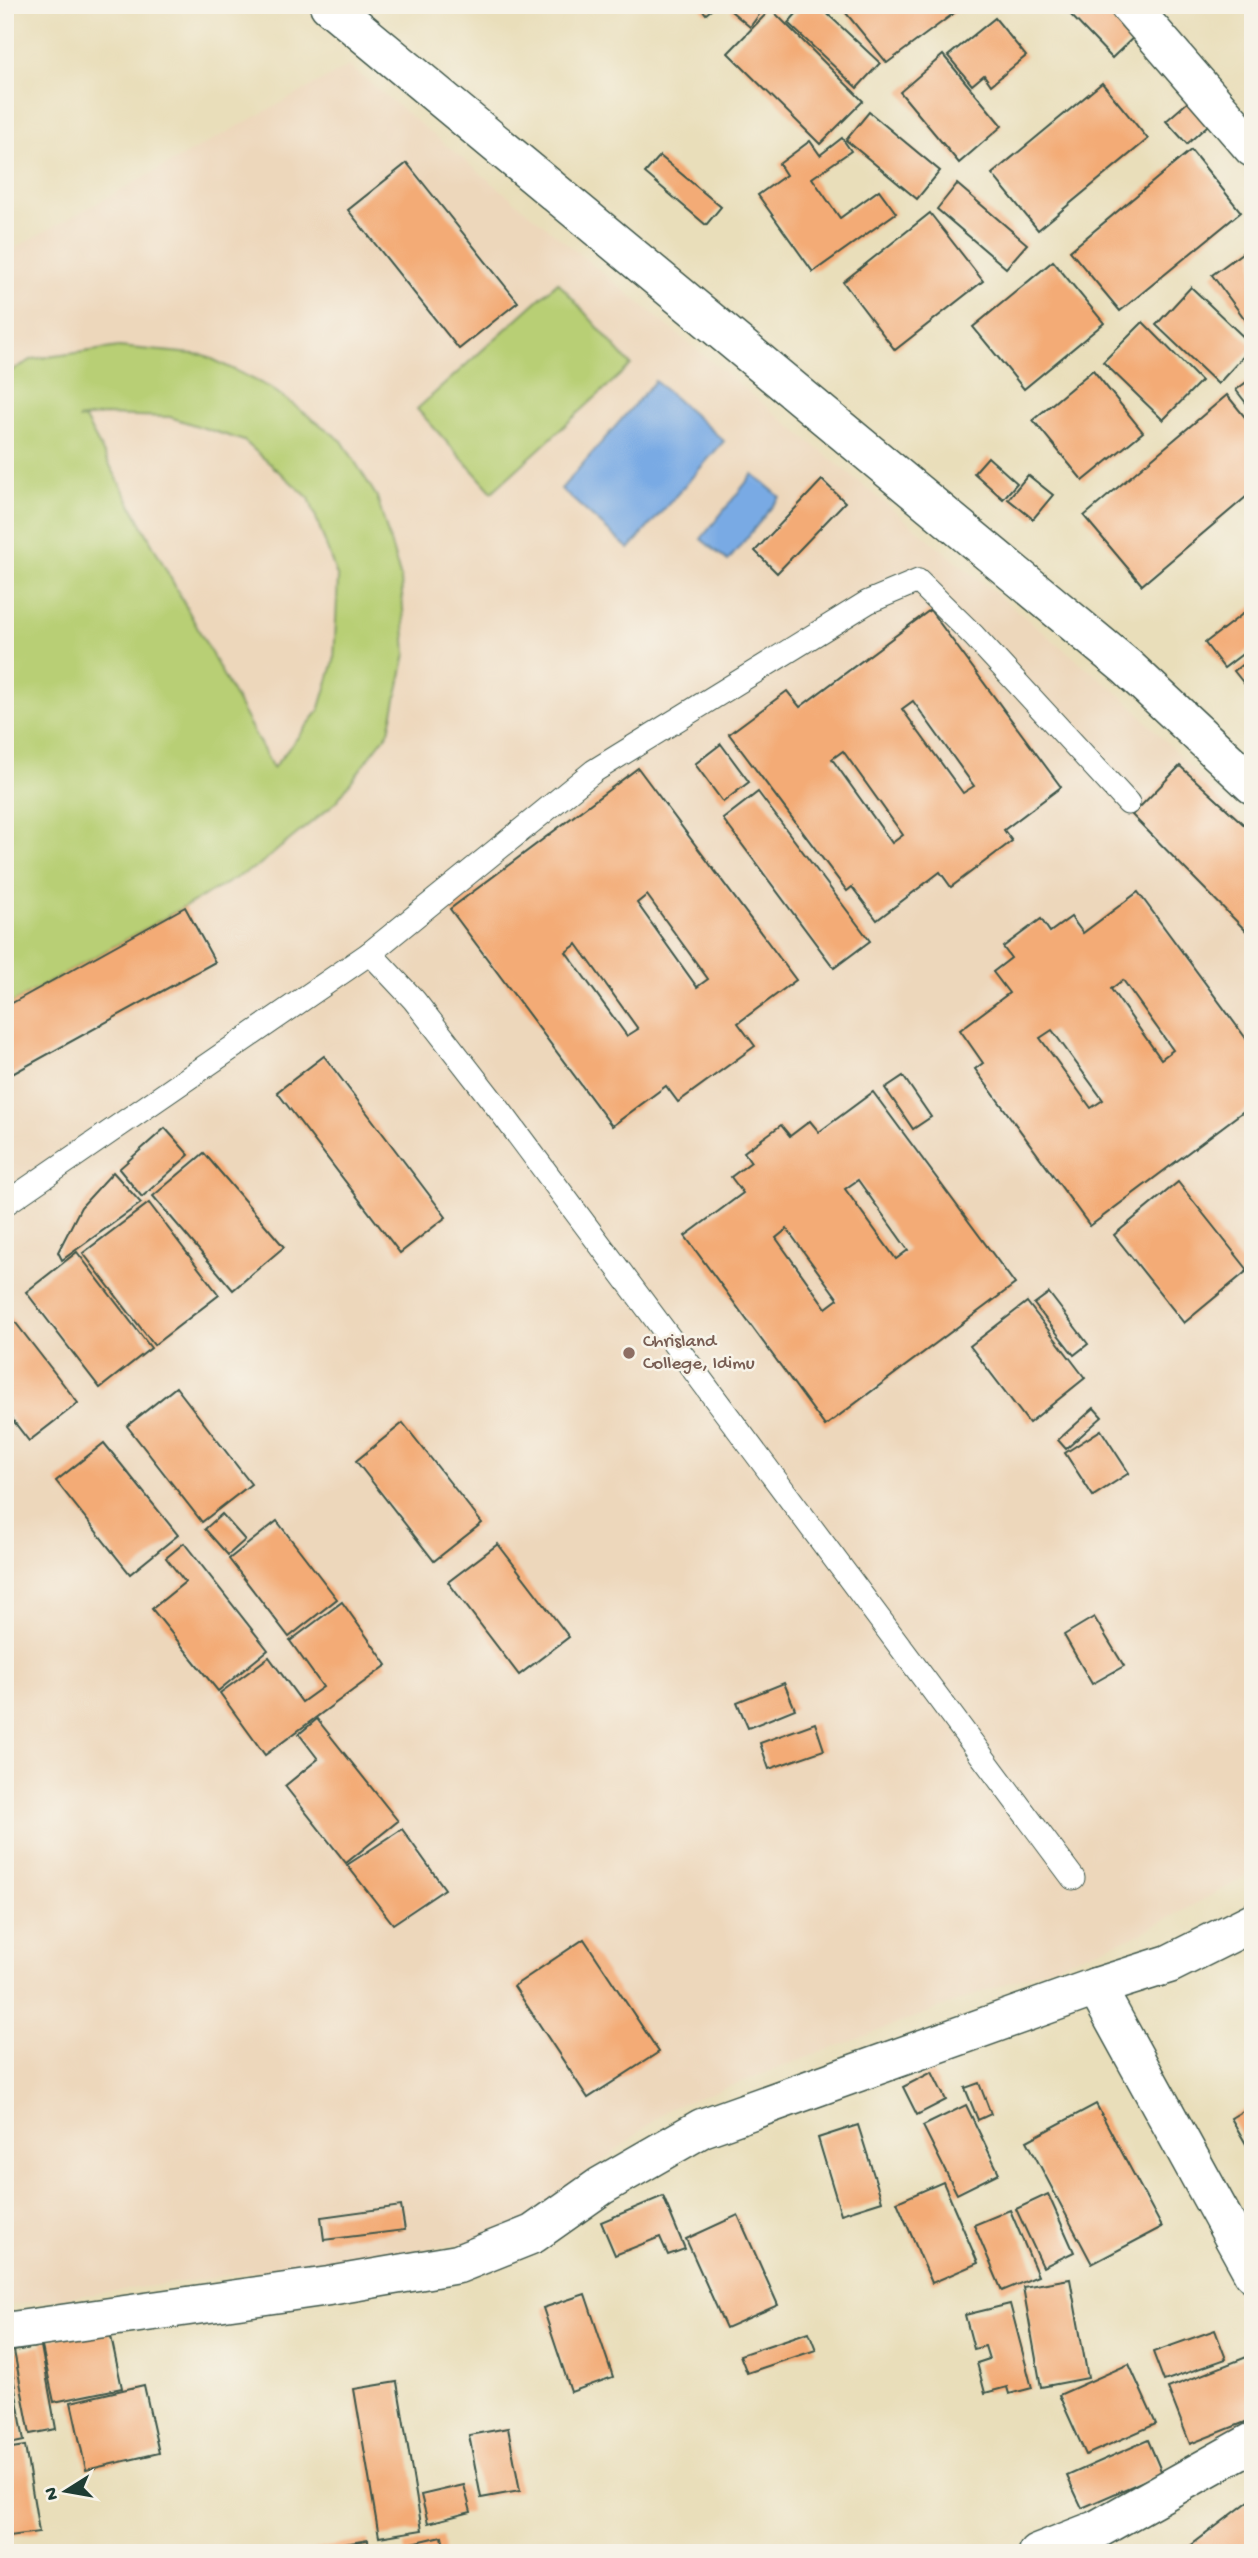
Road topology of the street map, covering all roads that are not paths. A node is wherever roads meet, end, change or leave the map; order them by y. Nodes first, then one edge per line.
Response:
1 (329, 5) edge
2 (1129, 5) edge
3 (1253, 148) edge
4 (1253, 785) edge
5 (1128, 803) dead end
6 (370, 953) junction
7 (5, 1204) edge
8 (1073, 1878) dead end
9 (1253, 1922) edge
10 (1096, 1987) junction
11 (1253, 2273) edge
12 (5, 2333) edge
13 (1253, 2442) edge
14 (1103, 2541) edge
15 (1037, 2553) edge

1 - 4 street
2 - 3 street
5 - 6 lane
6 - 7 lane
6 - 8 lane
9 - 10 street
10 - 11 street
10 - 12 street
13 - 14 street
14 - 15 street

